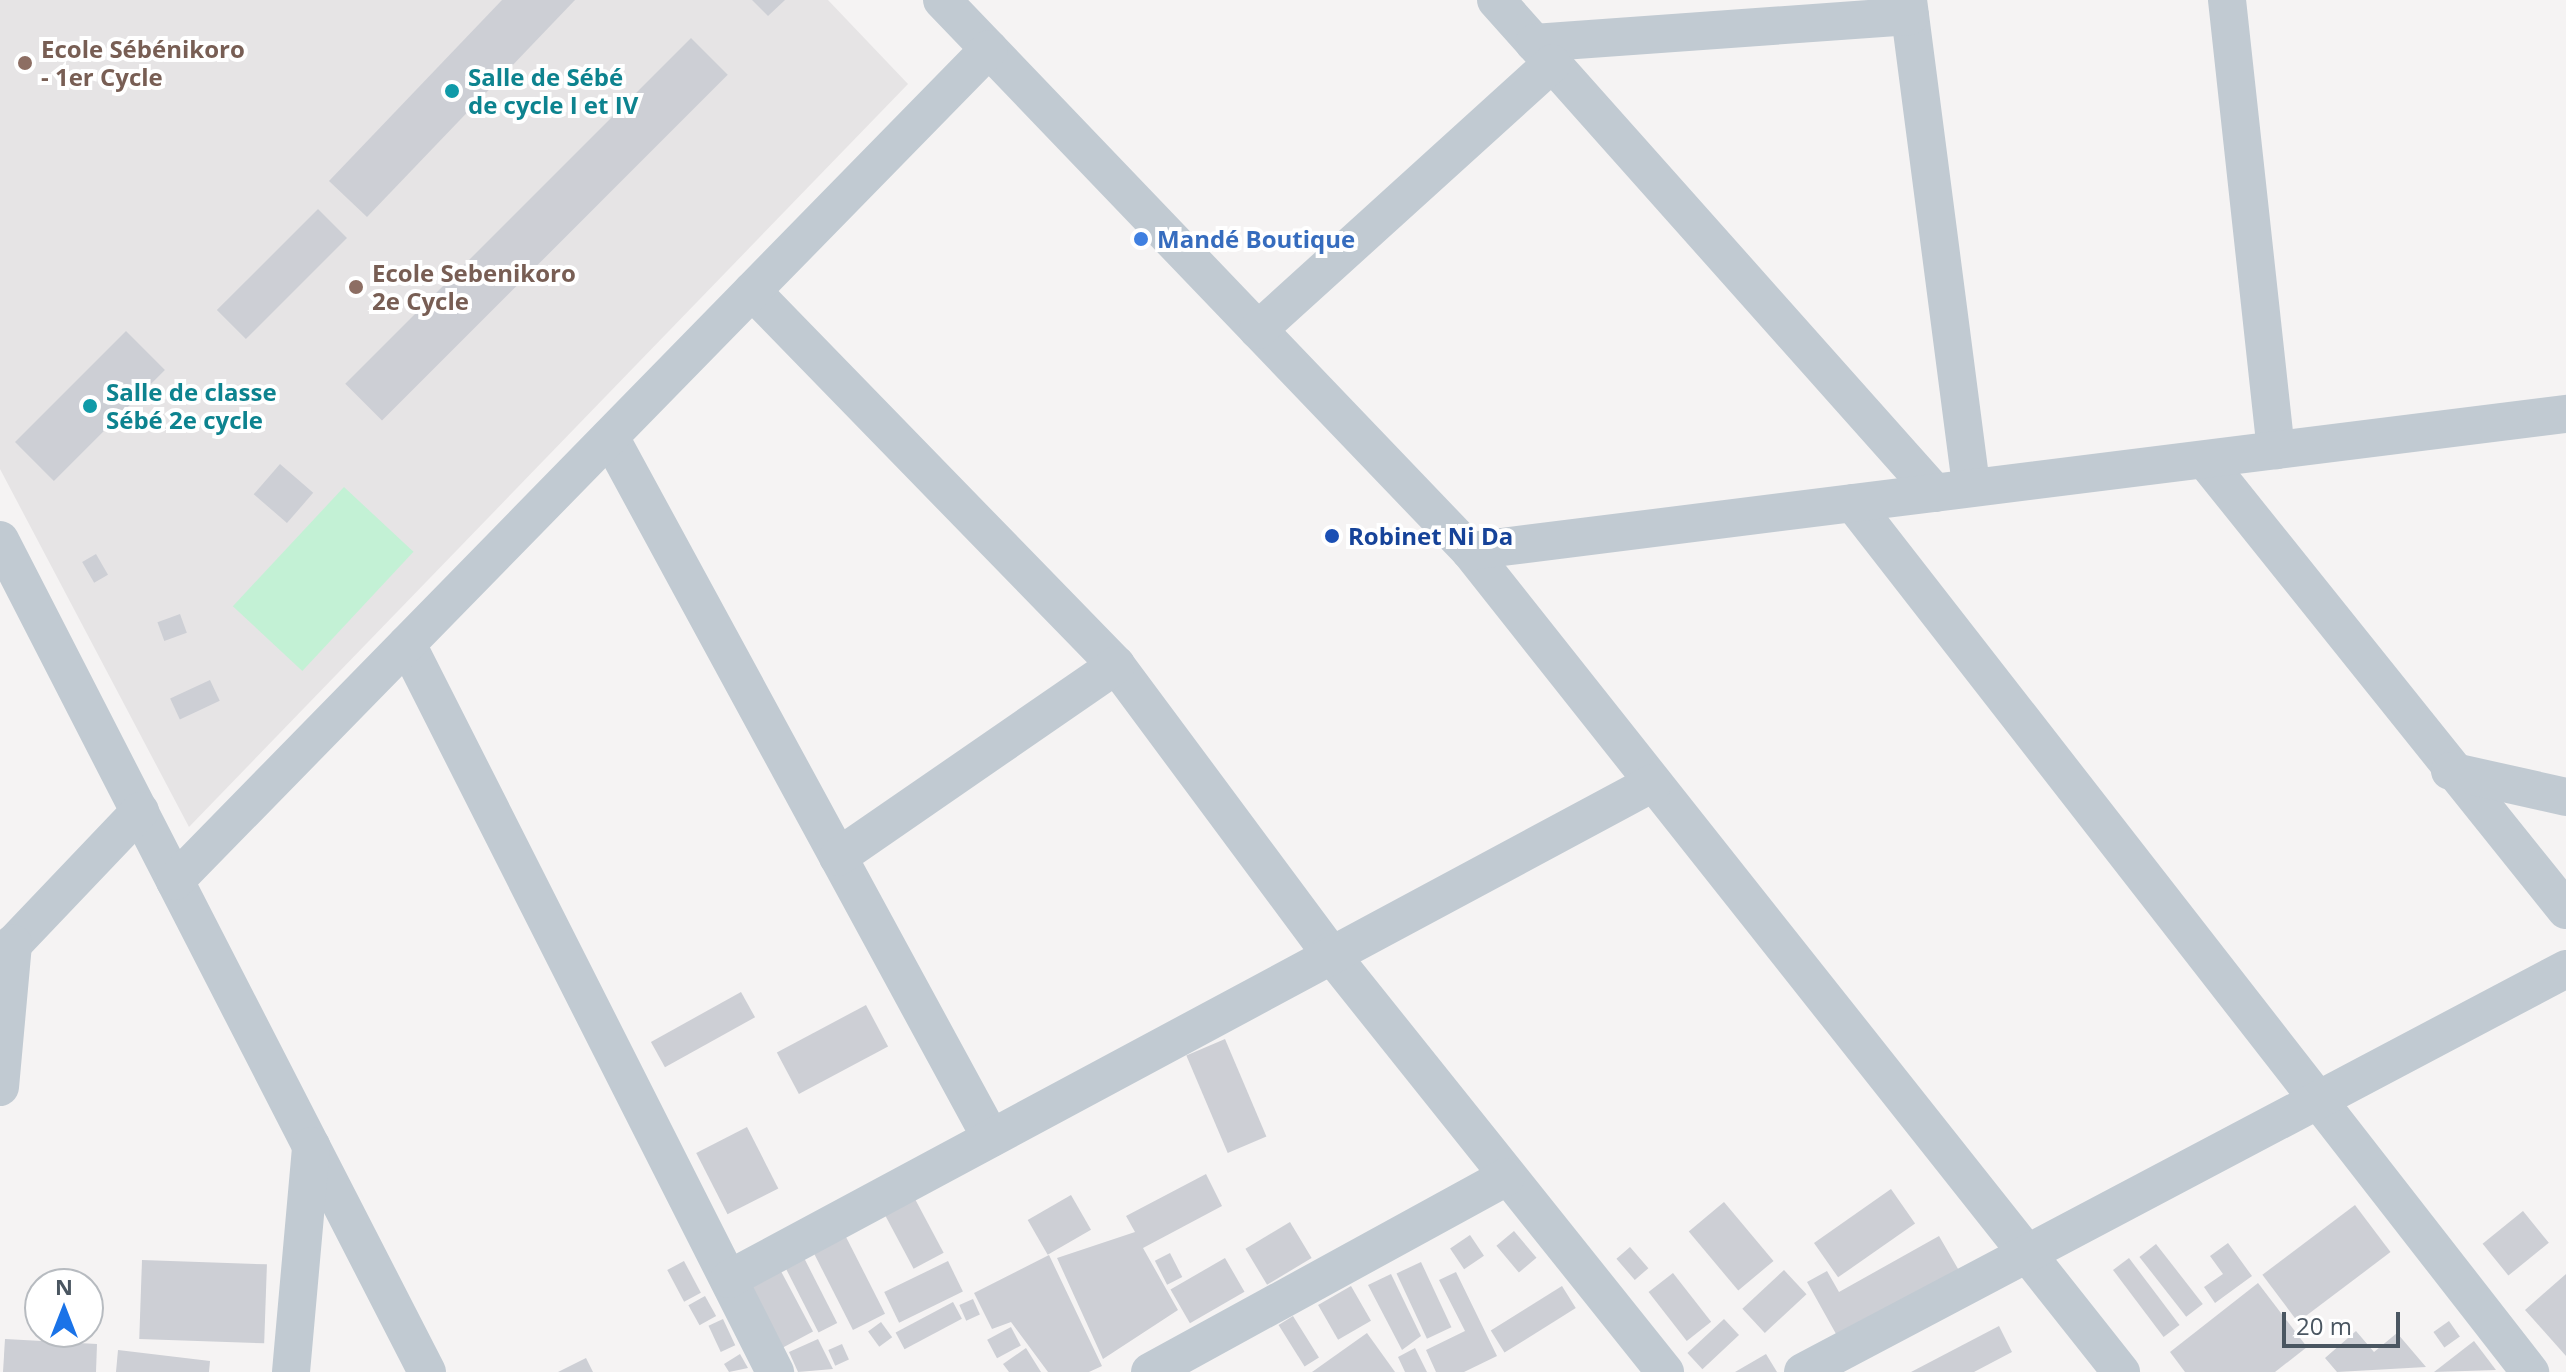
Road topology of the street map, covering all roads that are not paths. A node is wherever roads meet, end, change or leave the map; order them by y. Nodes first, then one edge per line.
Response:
1 (942, 0) edge
2 (1496, 0) edge
3 (2227, 0) edge
4 (1909, 8) edge
5 (989, 49) junction
6 (1543, 53) junction
7 (752, 291) junction
8 (1258, 330) junction
9 (2566, 414) edge
10 (610, 437) junction
11 (2276, 450) junction
12 (2205, 460) junction
13 (1953, 491) junction
14 (1853, 503) junction
15 (0, 540) edge
16 (1470, 551) junction
17 (407, 644) junction
18 (1116, 665) junction
19 (2450, 771) junction
20 (1653, 783) junction
21 (2566, 797) edge
22 (140, 811) junction
23 (838, 857) junction
24 (175, 881) junction
25 (2566, 910) edge
26 (7, 951) edge
27 (1329, 952) junction
28 (2566, 969) edge
29 (0, 1087) edge
30 (2323, 1098) junction
31 (991, 1138) junction
32 (311, 1146) junction
33 (1506, 1177) junction
34 (2030, 1253) junction
35 (729, 1279) junction
36 (291, 1372) edge
37 (427, 1372) edge
38 (775, 1372) edge
39 (1150, 1372) edge
40 (1665, 1372) edge
41 (1803, 1372) edge
42 (2121, 1372) edge
43 (2530, 1372) edge

1 - 5 street
2 - 6 street
3 - 11 street
4 - 6 street
4 - 13 street
5 - 7 street
5 - 8 street
6 - 8 street
6 - 13 street
7 - 10 street
7 - 18 street
8 - 16 street
9 - 11 street
10 - 17 street
10 - 23 street
11 - 12 street
12 - 13 street
12 - 19 street
13 - 14 street
14 - 16 street
14 - 30 street
15 - 22 street
16 - 20 street
17 - 24 street
17 - 35 street
18 - 23 street
18 - 27 street
19 - 21 street
19 - 25 street
20 - 27 street
20 - 34 street
22 - 24 street
22 - 26 street
23 - 31 street
24 - 32 street
26 - 29 street
27 - 31 street
27 - 33 street
28 - 30 street
30 - 34 street
30 - 43 street
31 - 35 street
32 - 36 street
32 - 37 street
33 - 39 street
33 - 40 street
34 - 41 street
34 - 42 street
35 - 38 street

